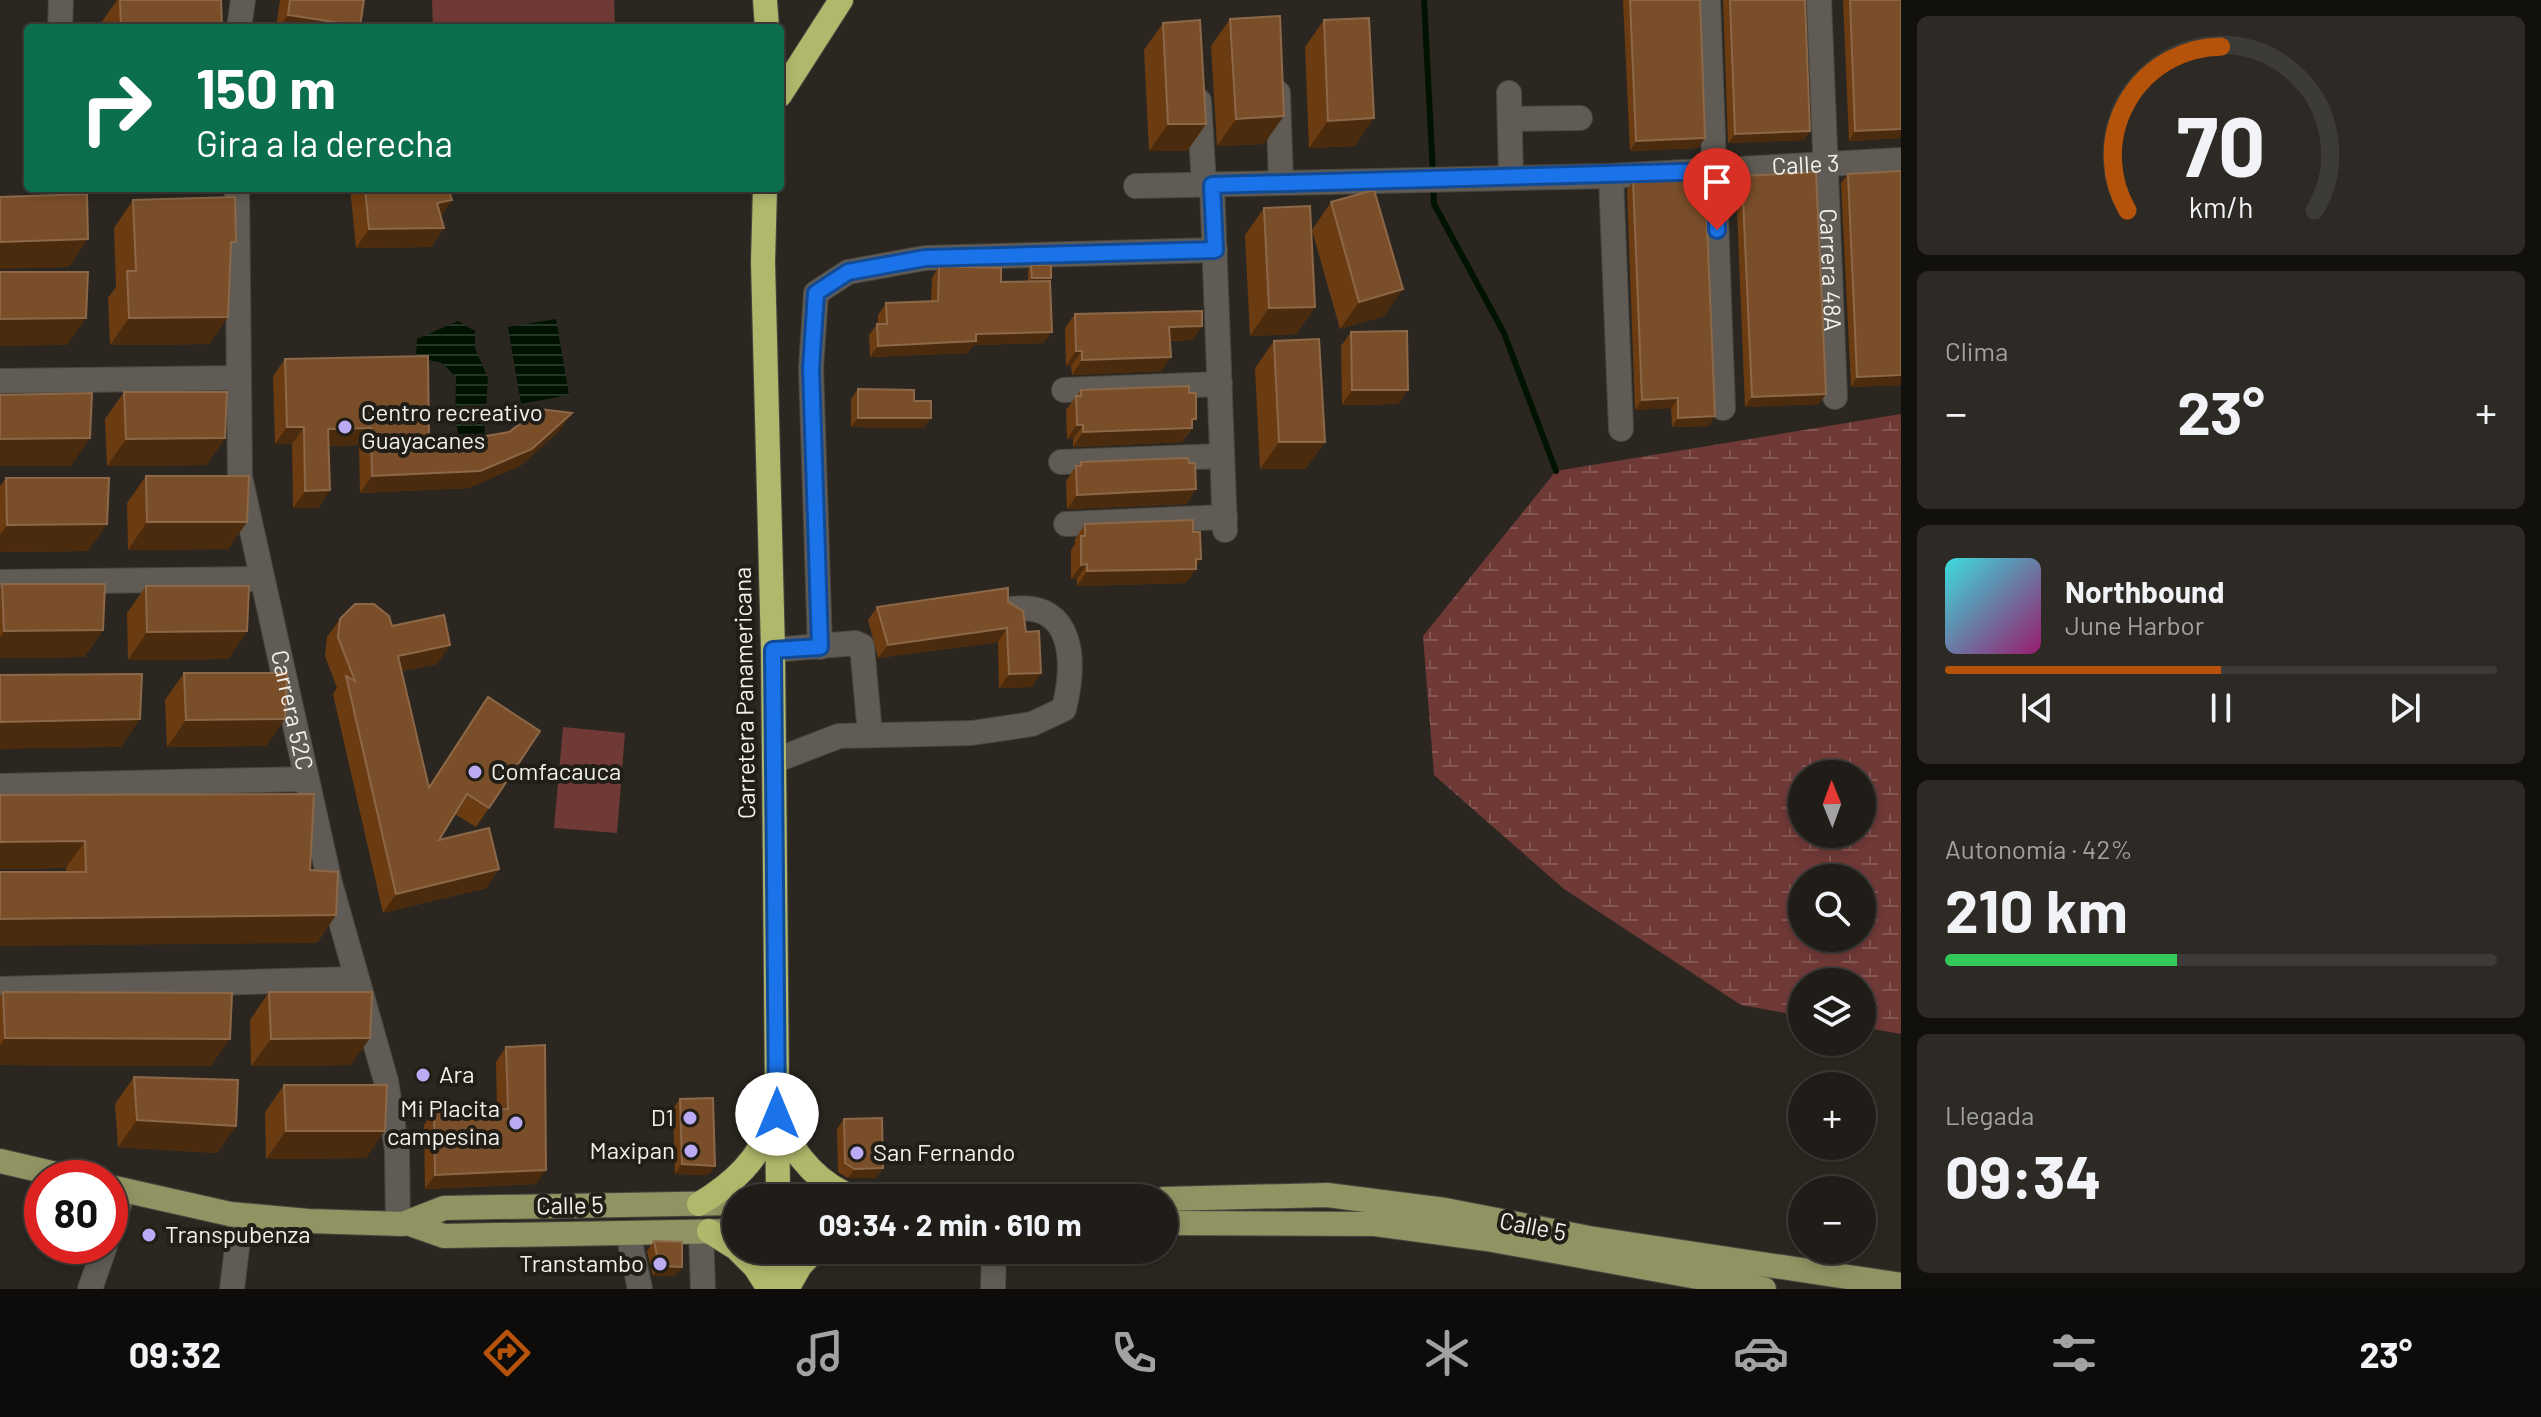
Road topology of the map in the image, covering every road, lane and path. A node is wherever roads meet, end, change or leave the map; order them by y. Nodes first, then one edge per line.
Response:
1 (61, 0) edge
2 (243, 0) edge
3 (765, 0) edge
4 (841, 0) edge
5 (1708, 0) edge
6 (1819, 0) edge
7 (60, 24) edge
8 (240, 24) edge
9 (767, 24) edge
10 (1277, 74) edge
11 (1198, 77) edge
12 (784, 89) edge
13 (1509, 93) dead end
14 (1580, 118) dead end
15 (1510, 119) junction
16 (1901, 160) edge
17 (1827, 166) junction
18 (1716, 171) junction
19 (1611, 176) junction
20 (1511, 177) junction
21 (1281, 183) junction
22 (1208, 185) junction
23 (1136, 186) dead end
24 (237, 192) edge
25 (765, 192) edge
26 (1215, 250) junction
27 (237, 378) junction
28 (0, 381) edge
29 (1220, 384) junction
30 (1064, 390) dead end
31 (1835, 397) dead end
32 (1723, 408) dead end
33 (1621, 429) dead end
34 (1222, 456) junction
35 (1061, 462) dead end
36 (1066, 524) dead end
37 (260, 579) junction
38 (0, 582) edge
39 (1012, 609) edge
40 (820, 647) junction
41 (773, 650) junction
42 (870, 734) junction
43 (774, 761) junction
44 (305, 779) junction
45 (0, 786) edge
46 (355, 979) junction
47 (0, 989) edge
48 (777, 1114) junction
49 (0, 1161) edge
50 (24, 1167) edge
51 (778, 1184) edge
52 (830, 1184) edge
53 (128, 1191) edge
54 (1178, 1199) edge
55 (722, 1203) edge
56 (699, 1204) junction
57 (241, 1215) junction
58 (1178, 1223) edge
59 (403, 1224) junction
60 (722, 1231) edge
61 (705, 1232) junction
62 (628, 1233) junction
63 (722, 1241) edge
64 (99, 1264) edge
65 (752, 1264) edge
66 (778, 1264) edge
67 (802, 1264) edge
68 (994, 1264) edge
69 (1901, 1285) edge
70 (90, 1289) edge
71 (232, 1289) edge
72 (640, 1289) edge
73 (703, 1289) edge
74 (769, 1289) edge
75 (779, 1289) edge
76 (787, 1289) edge
77 (993, 1289) edge
78 (1764, 1289) edge

1 - 7 street
2 - 8 street
3 - 9 highway
4 - 12 highway
5 - 18 street
6 - 17 street, Carrera 48A
10 - 21 street
11 - 22 street
13 - 15 street
14 - 15 street
15 - 20 street
16 - 17 street, Calle 3
17 - 18 street, Calle 3
17 - 31 street, Carrera 48A
18 - 19 street, Calle 3
18 - 32 street
19 - 20 street, Calle 3
19 - 33 street
20 - 21 street, Calle 3
21 - 22 street, Calle 3
22 - 23 street, Calle 3
22 - 26 street
24 - 27 street, Carrera 52C
25 - 41 highway, Carretera Panamericana
26 - 29 street
26 - 40 street
27 - 28 street
27 - 37 street, Carrera 52C
29 - 30 street
29 - 34 street
34 - 35 street
34 - 36 street
37 - 38 street
37 - 44 street, Carrera 52C
39 - 42 street
40 - 41 street
40 - 42 street
41 - 43 highway, Carretera Panamericana
42 - 43 street
43 - 48 highway, Carretera Panamericana
44 - 45 street
44 - 46 street, Carrera 52C
46 - 47 street
46 - 59 street, Carrera 52C
48 - 51 highway, Carretera Panamericana
48 - 52 highway
48 - 56 highway
49 - 50 main road
53 - 57 main road, Calle 5
54 - 69 main road, Calle 5
55 - 56 main road, Calle 5
56 - 59 main road, Calle 5
57 - 59 main road, Calle 5
57 - 71 street
58 - 78 main road, Calle 5
59 - 62 main road, Calle 5
60 - 61 main road, Calle 5
61 - 62 main road, Calle 5
61 - 63 highway
61 - 73 street
62 - 72 street
64 - 70 street
65 - 74 highway
66 - 75 highway
67 - 76 highway
68 - 77 street

